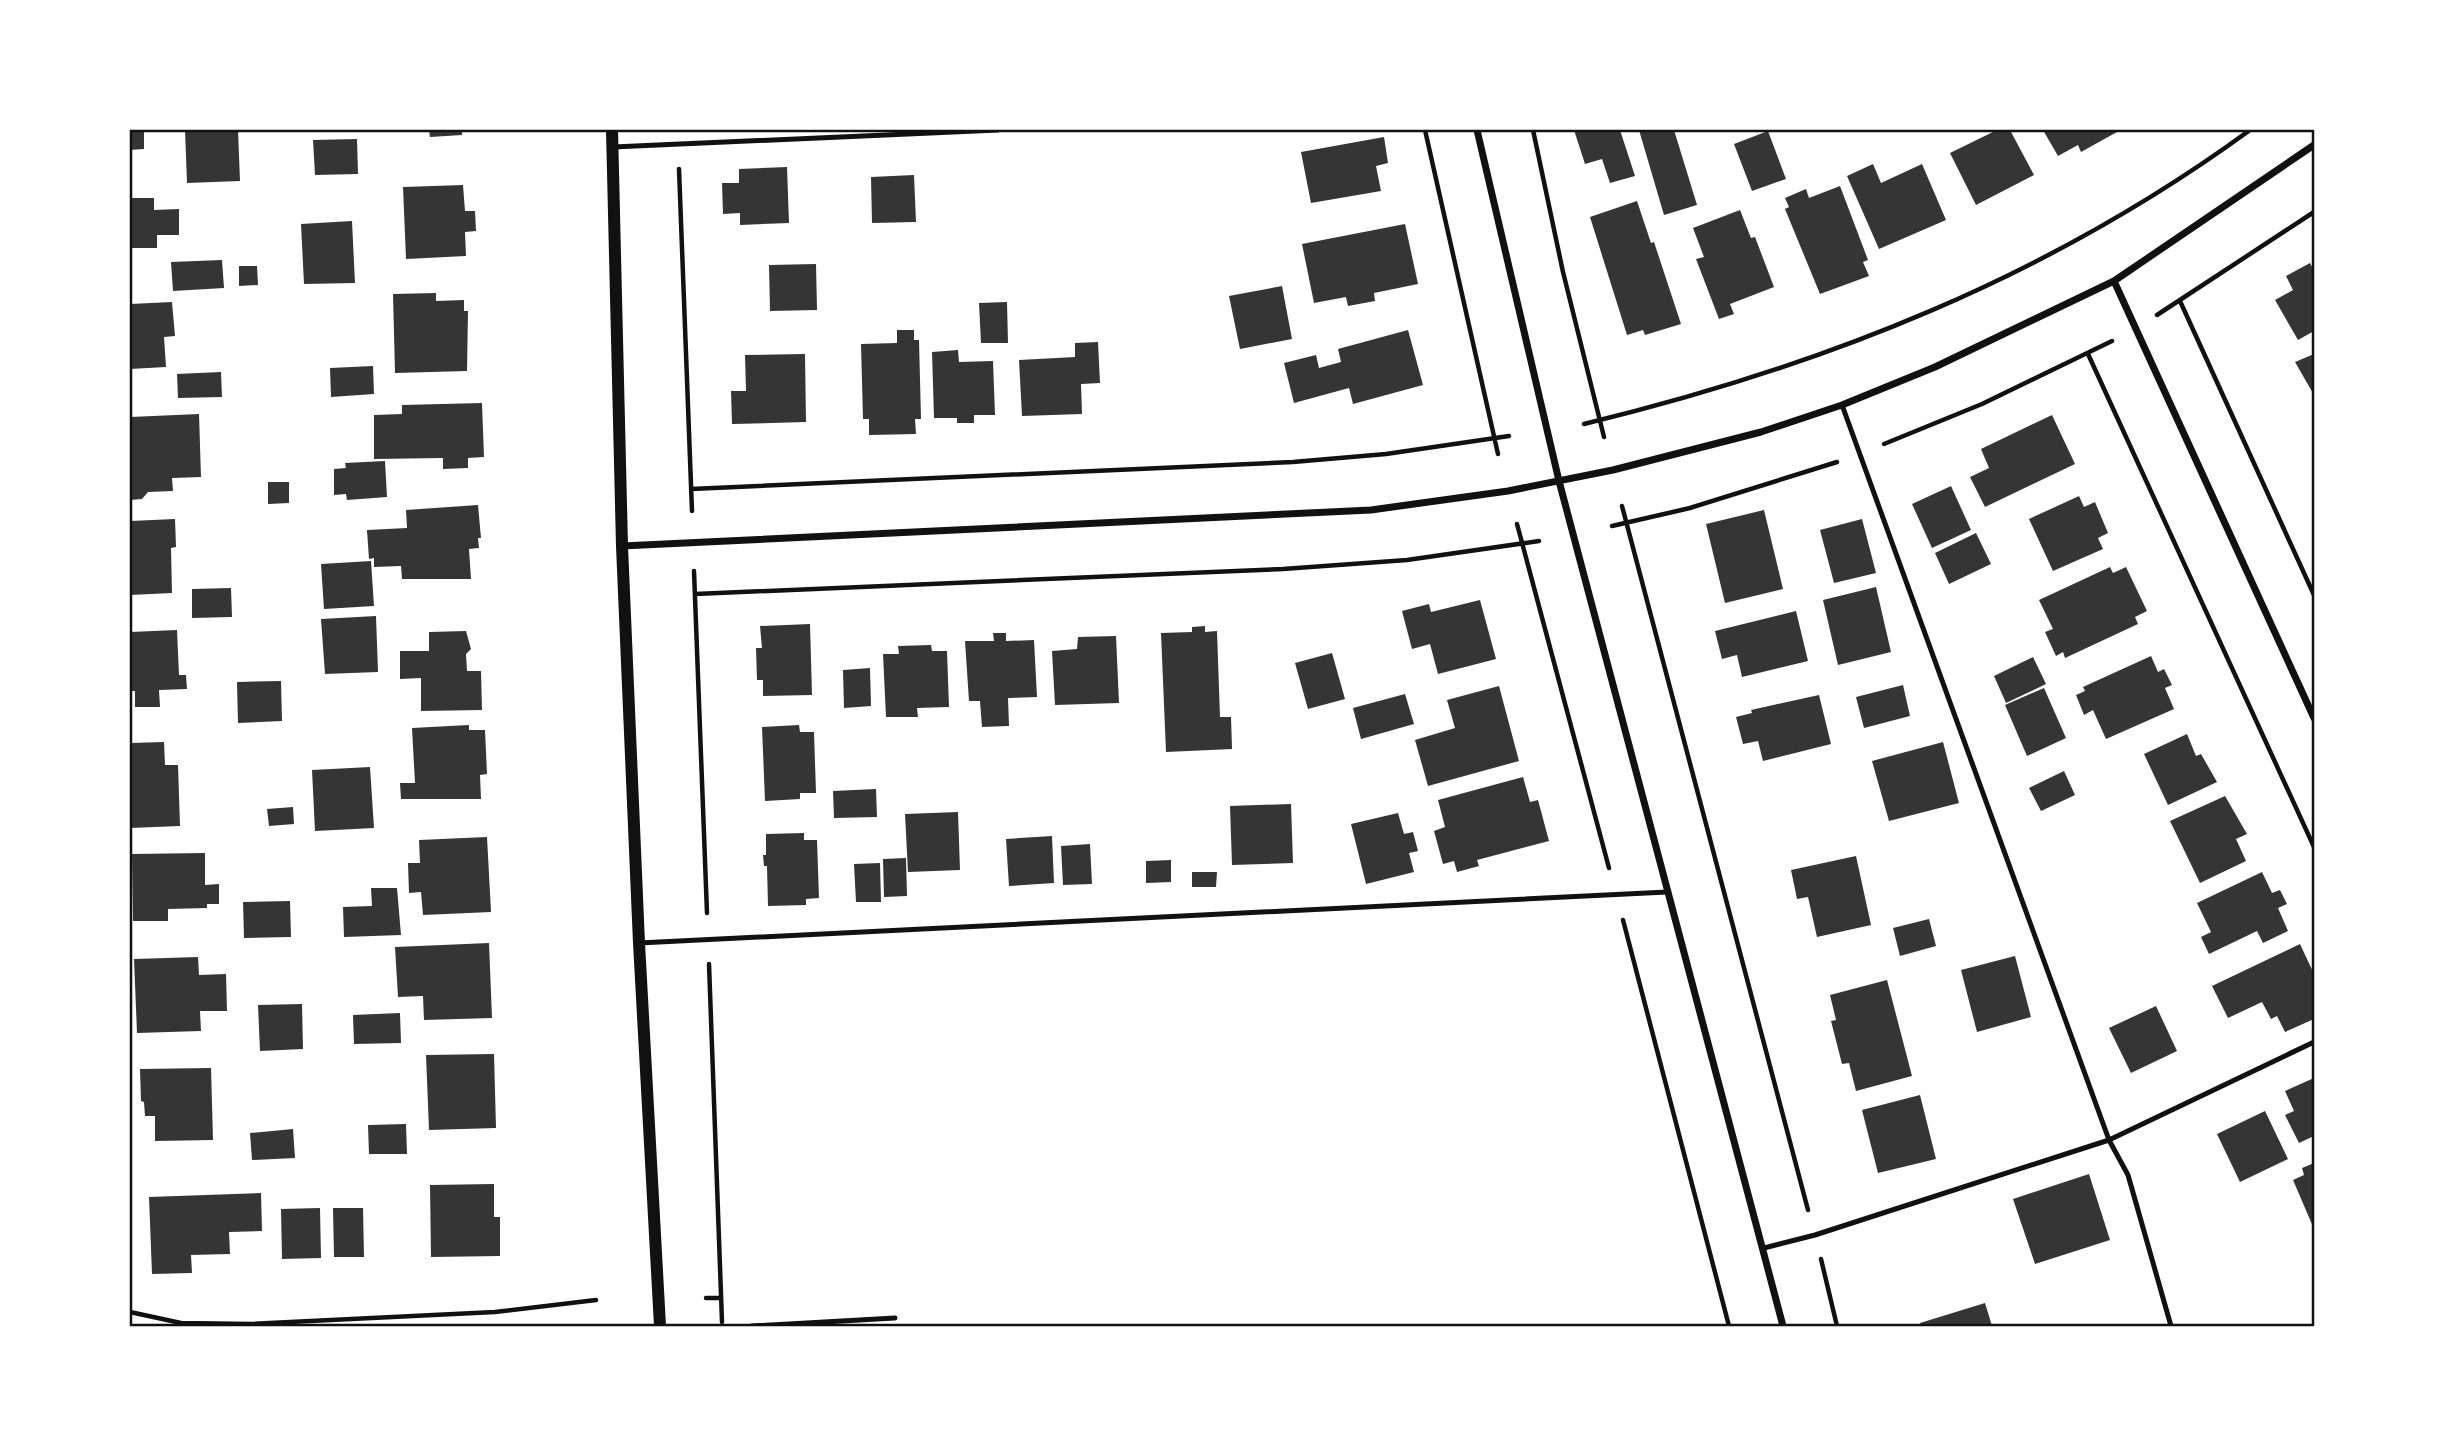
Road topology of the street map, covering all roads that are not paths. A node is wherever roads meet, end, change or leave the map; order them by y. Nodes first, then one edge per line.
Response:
1 (612, 130) edge
2 (998, 130) edge
3 (1477, 130) edge
4 (2315, 145) edge
5 (613, 147) junction
6 (2114, 281) junction
7 (1842, 405) junction
8 (1559, 481) junction
9 (622, 546) junction
10 (2315, 718) edge
11 (1667, 892) junction
12 (639, 943) junction
13 (2315, 1042) edge
14 (2109, 1140) junction
15 (1764, 1248) junction
16 (895, 1318) dead end
17 (660, 1326) edge
18 (751, 1326) edge
19 (1783, 1326) edge
20 (2171, 1326) edge

1 - 5 street
2 - 5 lane
3 - 8 street
4 - 6 street
5 - 9 street
6 - 7 street
6 - 10 street
7 - 8 street
7 - 14 lane
8 - 9 street
8 - 11 street
9 - 12 street
11 - 12 lane
11 - 15 street
12 - 17 street
13 - 14 lane
14 - 15 lane
14 - 20 lane
15 - 19 street
16 - 18 lane

